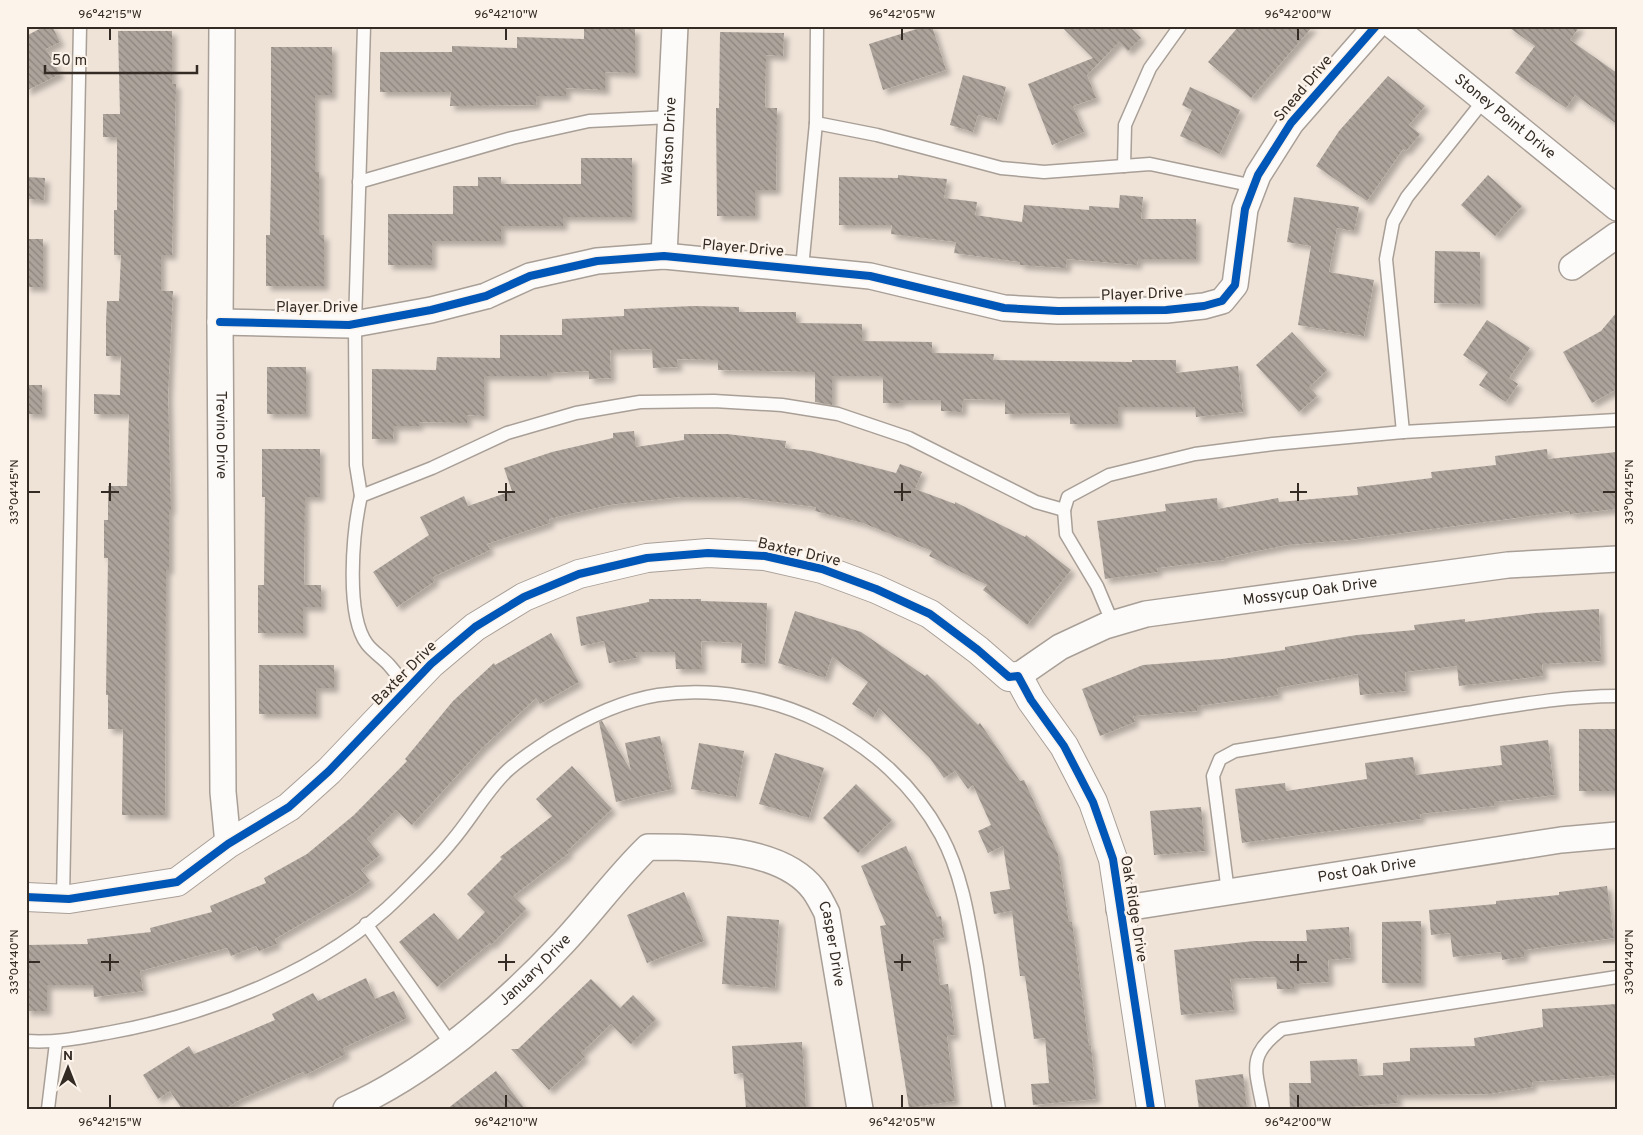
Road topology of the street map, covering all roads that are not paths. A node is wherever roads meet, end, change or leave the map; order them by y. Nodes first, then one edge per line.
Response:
1 (80, 26) edge
2 (222, 26) edge
3 (364, 26) edge
4 (675, 26) edge
5 (817, 26) edge
6 (1180, 26) edge
7 (1376, 26) edge
8 (1393, 26) edge
9 (1484, 100) junction
10 (671, 117) junction
11 (816, 123) junction
12 (1124, 166) junction
13 (359, 182) junction
14 (1254, 186) junction
15 (1617, 208) edge
16 (1617, 235) edge
17 (664, 256) junction
18 (1240, 261) joint
19 (1572, 267) dead end
20 (802, 268) junction
21 (220, 322) junction
22 (355, 324) junction
23 (1617, 420) edge
24 (1403, 432) junction
25 (361, 496) junction
26 (1064, 510) junction
27 (1617, 559) edge
28 (1113, 624) junction
29 (1018, 676) junction
30 (408, 690) junction
31 (1617, 696) edge
32 (1617, 835) edge
33 (228, 844) junction
34 (716, 847) joint
35 (1228, 892) junction
36 (26, 897) edge
37 (63, 898) junction
38 (1119, 909) junction
39 (366, 924) junction
40 (1617, 977) edge
41 (26, 1041) edge
42 (56, 1043) junction
43 (451, 1044) junction
44 (48, 1109) edge
45 (346, 1109) edge
46 (860, 1109) edge
47 (998, 1109) edge
48 (1151, 1109) edge
49 (1263, 1109) edge

1 - 37 lane
2 - 21 street, Trevino Drive
3 - 13 lane
4 - 10 street, Watson Drive
5 - 11 lane
6 - 12 lane
7 - 14 street, Snead Drive
8 - 9 street, Stoney Point Drive
9 - 15 street, Stoney Point Drive
9 - 24 lane
10 - 13 lane
10 - 17 street, Watson Drive
11 - 12 lane
11 - 20 lane
12 - 14 lane
13 - 22 lane
14 - 18 street, Snead Drive
16 - 19 street
17 - 20 street, Player Drive
17 - 22 street, Player Drive
18 - 20 street, Player Drive
21 - 22 street, Player Drive
21 - 33 street, Trevino Drive
22 - 25 lane
23 - 24 lane
24 - 26 lane
25 - 26 lane
25 - 30 lane
26 - 28 lane
27 - 28 street, Mossycup Oak Drive
28 - 29 street, Mossycup Oak Drive
29 - 30 street, Baxter Drive
29 - 38 street, Oak Ridge Drive
30 - 33 street, Baxter Drive
31 - 35 lane
32 - 35 street, Post Oak Drive
33 - 37 street, Baxter Drive
34 - 43 street, January Drive
34 - 46 street, Casper Drive
35 - 38 street, Post Oak Drive
36 - 37 street, Baxter Drive
38 - 48 street, Oak Ridge Drive
39 - 42 lane
39 - 43 lane
39 - 47 lane
40 - 49 lane
41 - 42 lane
42 - 44 lane
43 - 45 street, January Drive

